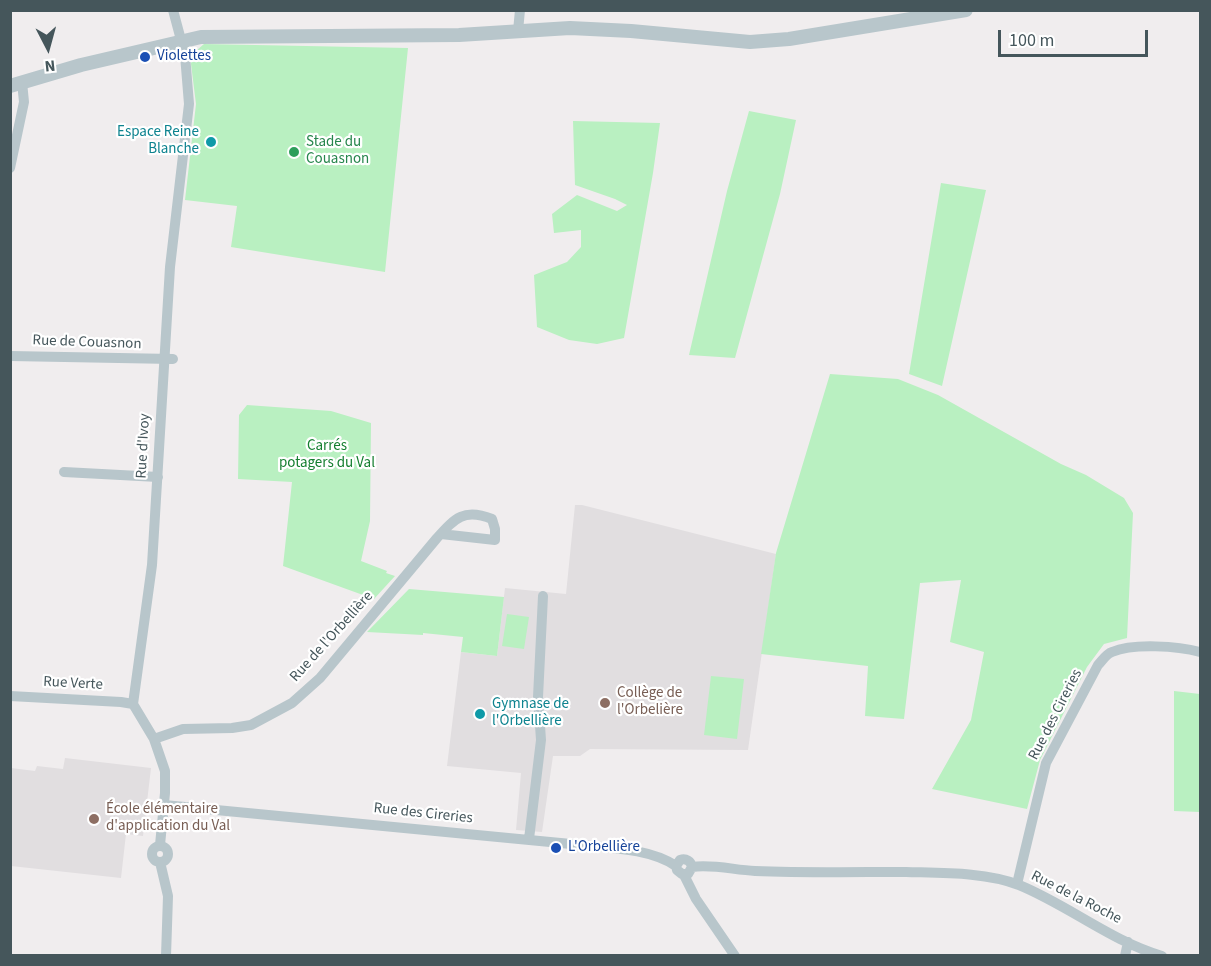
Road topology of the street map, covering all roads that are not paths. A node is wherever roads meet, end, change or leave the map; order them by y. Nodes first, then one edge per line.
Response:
1 (172, 10) edge
2 (520, 10) edge
3 (966, 10) edge
4 (518, 31) junction
5 (181, 41) junction
6 (16, 84) edge
7 (10, 168) edge
8 (10, 356) edge
9 (169, 360) junction
10 (64, 472) dead end
11 (158, 477) junction
12 (441, 534) junction
13 (543, 596) dead end
14 (1200, 652) edge
15 (10, 696) edge
16 (133, 704) junction
17 (154, 739) junction
18 (164, 806) junction
19 (529, 839) junction
20 (688, 871) junction
21 (1017, 884) junction
22 (1128, 942) junction
23 (166, 956) edge
24 (735, 956) edge
25 (1125, 956) edge
26 (1162, 956) edge

1 - 5 street, Rue d'Ivoy
2 - 4 street
3 - 4 street
4 - 5 street
5 - 6 street
5 - 9 street, Rue d'Ivoy
6 - 7 street
8 - 9 street, Rue de Couasnon
9 - 11 street, Rue d'Ivoy
10 - 11 street
11 - 16 street, Rue d'Ivoy
12 - 12 street, Rue de l'Orbellière
12 - 17 street, Rue de l'Orbellière
13 - 19 street
14 - 21 street, Rue des Cireries
15 - 16 street, Rue Verte
16 - 17 street
17 - 18 street
18 - 19 street, Rue des Cireries
18 - 23 street
19 - 20 street, Rue des Cireries
20 - 21 street, Rue de la Roche
20 - 24 street
21 - 22 street, Rue de la Roche
22 - 25 street
22 - 26 street, Rue de la Roche

